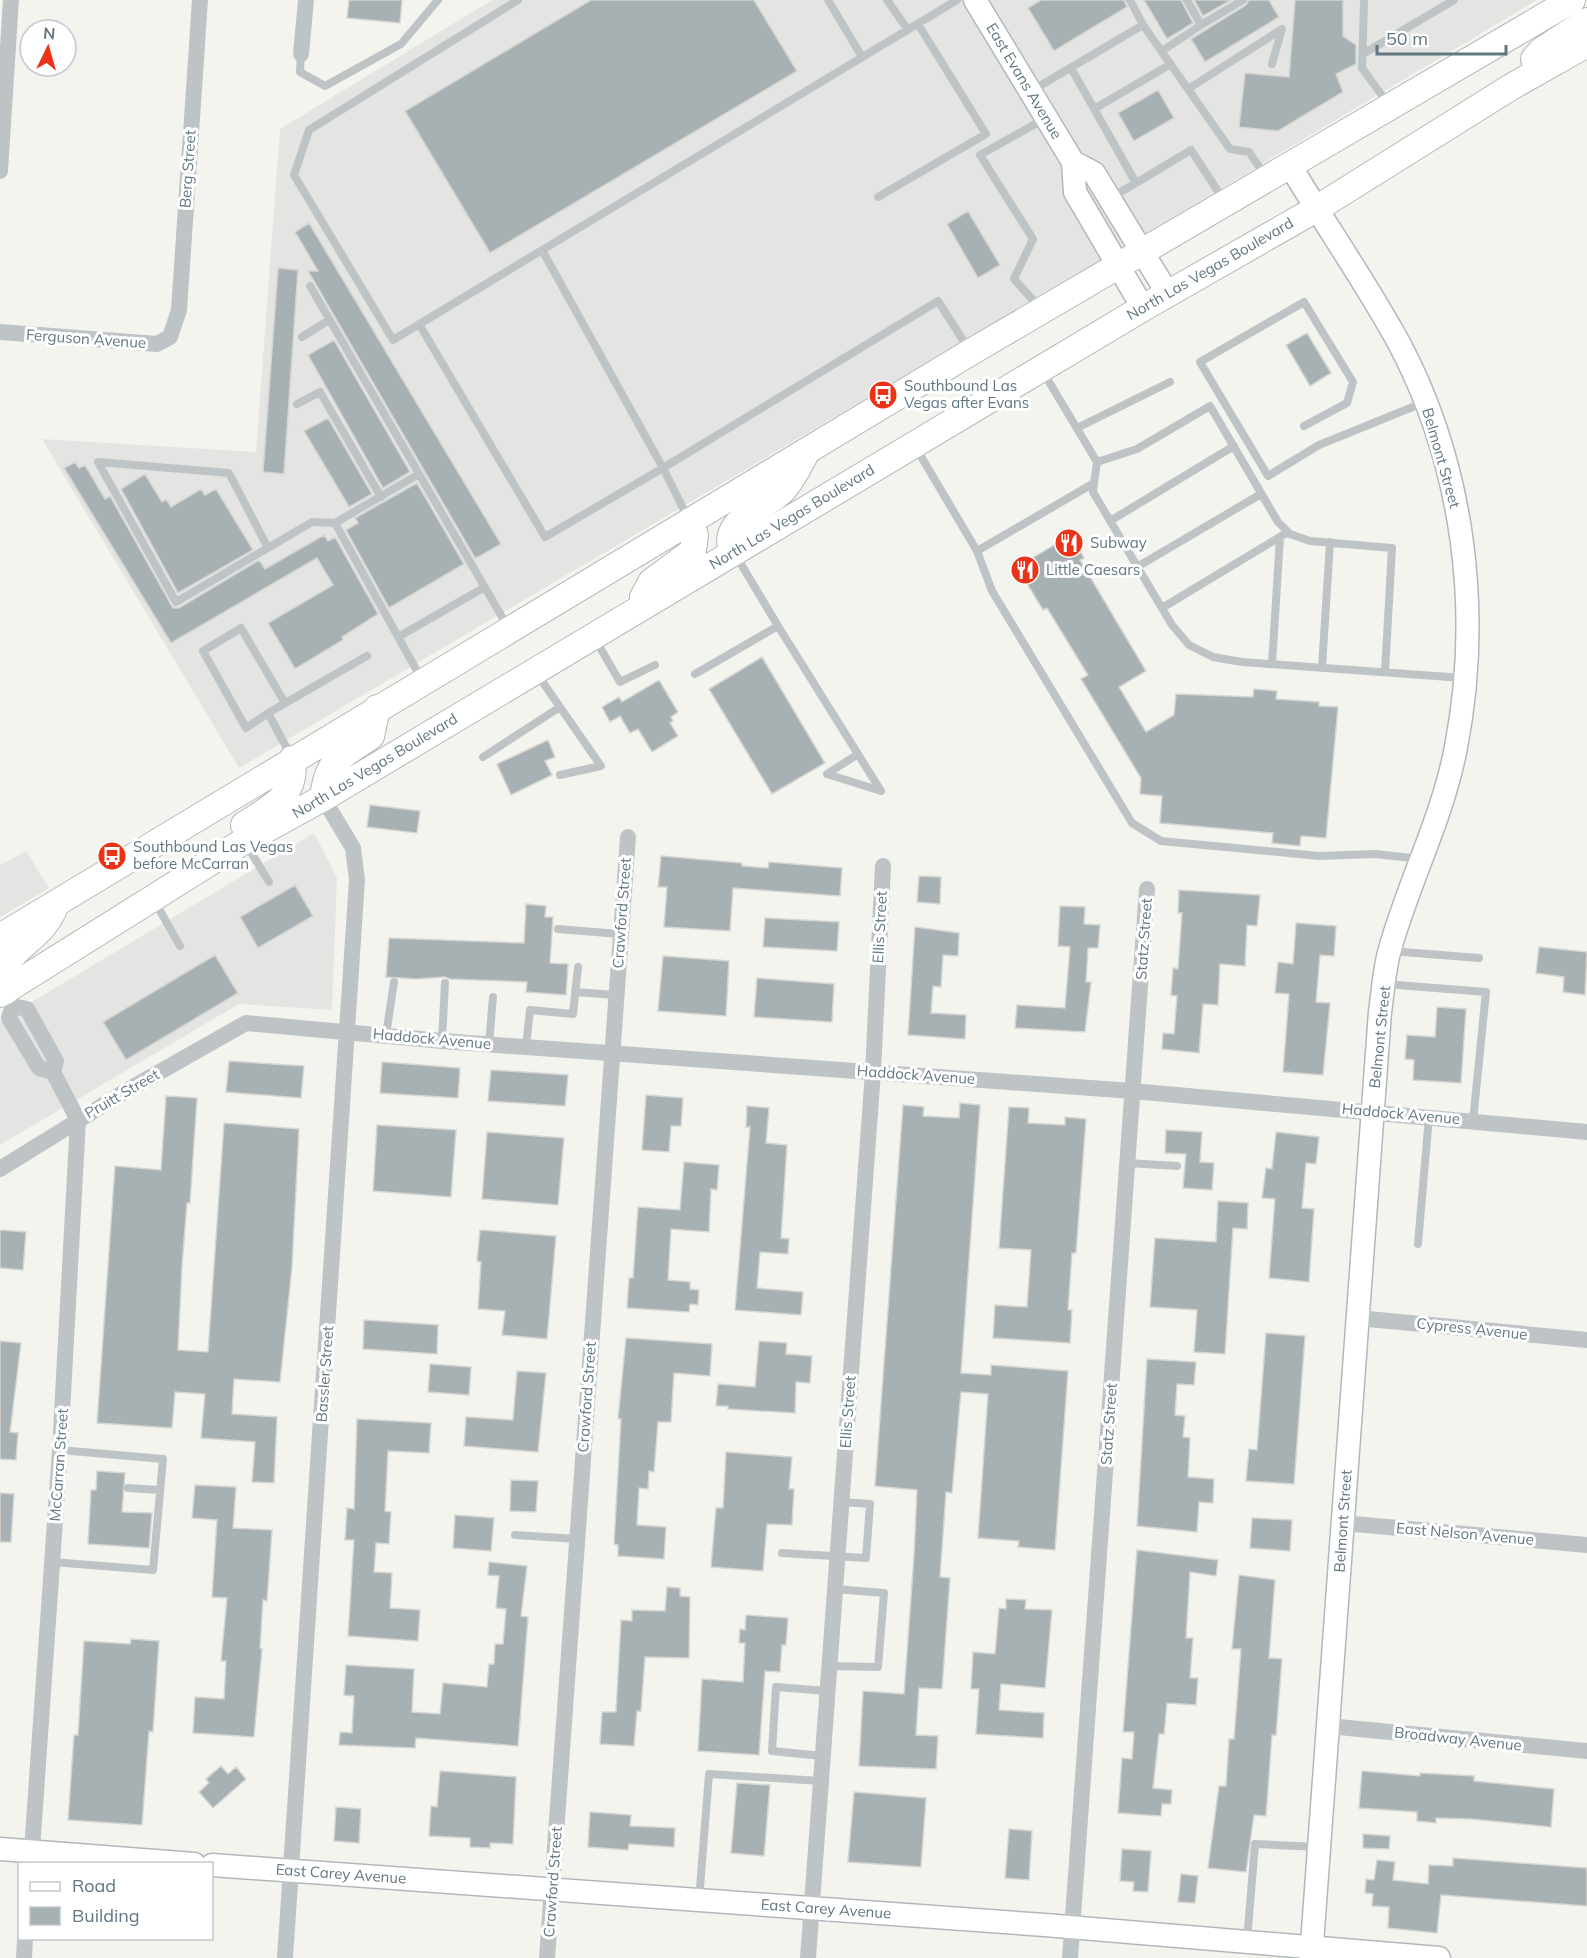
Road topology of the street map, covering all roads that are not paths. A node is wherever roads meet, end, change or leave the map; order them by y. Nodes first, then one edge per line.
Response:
1 (11, 0) edge
2 (200, 0) edge
3 (306, 0) edge
4 (438, 0) edge
5 (518, 0) edge
6 (828, 0) edge
7 (887, 0) edge
8 (957, 0) edge
9 (975, 0) edge
10 (1130, 0) edge
11 (1187, 0) edge
12 (1243, 0) edge
13 (1364, 0) edge
14 (1454, 0) edge
15 (1572, 0) edge
16 (1587, 21) edge
17 (918, 24) junction
18 (1143, 25) junction
19 (1201, 25) junction
20 (908, 30) junction
21 (1587, 44) edge
22 (1162, 51) junction
23 (301, 54) joint
24 (1363, 54) junction
25 (862, 57) junction
26 (1171, 64) junction
27 (1272, 64) dead end
28 (1071, 68) junction
29 (1511, 87) junction
30 (1188, 89) junction
31 (1031, 92) junction
32 (1391, 108) junction
33 (1094, 109) junction
34 (1046, 118) junction
35 (1073, 162) junction
36 (1291, 167) junction
37 (0, 171) edge
38 (1268, 180) junction
39 (1136, 183) junction
40 (878, 197) dead end
41 (1109, 198) junction
42 (1226, 204) junction
43 (1316, 209) junction
44 (542, 250) junction
45 (1141, 252) junction
46 (1118, 266) junction
47 (310, 286) dead end
48 (1168, 294) junction
49 (1143, 308) junction
50 (1042, 311) junction
51 (330, 320) junction
52 (420, 324) junction
53 (0, 332) edge
54 (170, 337) joint
55 (302, 337) dead end
56 (971, 352) junction
57 (1041, 369) junction
58 (1170, 382) dead end
59 (1425, 402) junction
60 (297, 404) dead end
61 (1304, 426) dead end
62 (1077, 428) junction
63 (914, 446) junction
64 (1234, 446) junction
65 (808, 450) junction
66 (1098, 462) junction
67 (663, 468) junction
68 (419, 474) junction
69 (1094, 483) junction
70 (1261, 494) junction
71 (381, 497) junction
72 (690, 521) junction
73 (1110, 521) junction
74 (335, 523) junction
75 (1288, 532) junction
76 (1280, 537) junction
77 (1330, 542) junction
78 (268, 548) junction
79 (977, 551) junction
80 (733, 552) junction
81 (1137, 567) junction
82 (485, 587) junction
83 (1162, 608) junction
84 (635, 610) junction
85 (778, 626) junction
86 (509, 629) junction
87 (593, 636) junction
88 (398, 637) junction
89 (367, 656) dead end
90 (655, 664) dead end
91 (1272, 664) junction
92 (1322, 668) junction
93 (535, 671) junction
94 (1385, 672) junction
95 (695, 674) dead end
96 (1465, 678) junction
97 (422, 681) junction
98 (285, 704) junction
99 (560, 707) junction
100 (377, 708) junction
101 (268, 713) junction
102 (858, 754) junction
103 (483, 758) dead end
104 (292, 759) junction
105 (560, 776) dead end
106 (323, 798) junction
107 (628, 837) dead end
108 (235, 847) junction
109 (1422, 859) junction
110 (883, 866) dead end
111 (269, 882) dead end
112 (1147, 889) dead end
113 (153, 898) junction
114 (58, 900) junction
115 (558, 930) dead end
116 (620, 934) junction
117 (0, 937) edge
118 (180, 946) dead end
119 (1389, 951) junction
120 (1479, 958) dead end
121 (578, 967) dead end
122 (394, 982) dead end
123 (445, 983) dead end
124 (1385, 984) junction
125 (575, 992) junction
126 (616, 995) junction
127 (6, 997) edge
128 (493, 997) dead end
129 (246, 1023) joint
130 (348, 1032) junction
131 (386, 1035) junction
132 (442, 1041) junction
133 (489, 1044) junction
134 (526, 1047) junction
135 (612, 1053) junction
136 (873, 1072) junction
137 (1132, 1091) junction
138 (1373, 1111) junction
139 (1429, 1116) junction
140 (78, 1120) junction
141 (1473, 1121) junction
142 (1587, 1132) edge
143 (1127, 1163) junction
144 (1176, 1166) dead end
145 (0, 1169) edge
146 (1418, 1244) dead end
147 (1358, 1318) junction
148 (1587, 1340) edge
149 (60, 1450) junction
150 (128, 1488) dead end
151 (160, 1490) junction
152 (841, 1502) junction
153 (1343, 1522) junction
154 (515, 1535) dead end
155 (577, 1539) junction
156 (1587, 1545) edge
157 (782, 1553) dead end
158 (837, 1557) junction
159 (52, 1562) junction
160 (835, 1589) junction
161 (829, 1666) junction
162 (827, 1691) junction
163 (1328, 1726) junction
164 (1587, 1751) edge
165 (822, 1756) junction
166 (821, 1781) junction
167 (1319, 1847) junction
168 (0, 1850) edge
169 (31, 1858) edge
170 (161, 1862) edge
171 (213, 1865) edge
172 (291, 1870) junction
173 (552, 1890) junction
174 (699, 1900) junction
175 (811, 1908) junction
176 (1073, 1927) junction
177 (25, 1940) edge
178 (1247, 1941) junction
179 (1312, 1952) edge
180 (24, 1958) edge
181 (285, 1958) edge
182 (547, 1958) edge
183 (808, 1958) edge
184 (1070, 1958) edge
185 (1439, 1958) edge

1 - 37 street
2 - 54 street, Berg Street
3 - 23 street
4 - 23 lane
5 - 52 lane
6 - 25 lane
7 - 20 lane
8 - 17 lane
9 - 31 street, East Evans Avenue
10 - 18 lane
11 - 19 lane
12 - 19 lane
13 - 24 lane
14 - 24 lane
15 - 32 main road
16 - 29 main road
17 - 20 lane
17 - 40 lane
18 - 22 lane
18 - 28 lane
19 - 22 lane
20 - 25 lane
21 - 29 main road, North Las Vegas Boulevard
22 - 26 lane
24 - 32 lane
25 - 44 lane
26 - 30 lane
26 - 33 lane
27 - 30 lane
28 - 31 lane
28 - 33 lane
29 - 43 main road, North Las Vegas Boulevard
30 - 38 lane
31 - 34 street, East Evans Avenue
32 - 36 main road
33 - 39 lane
34 - 35 street, East Evans Avenue
34 - 50 lane
35 - 41 street, East Evans Avenue
35 - 46 street, East Evans Avenue
36 - 38 main road
36 - 43 street, Belmont Street
38 - 42 main road
39 - 41 lane
39 - 42 lane
41 - 45 street, East Evans Avenue
42 - 45 main road
43 - 48 main road, North Las Vegas Boulevard
43 - 59 street, Belmont Street
44 - 52 lane
44 - 67 lane
45 - 46 main road
45 - 48 street, East Evans Avenue
46 - 49 street, East Evans Avenue
46 - 50 main road
47 - 51 lane
48 - 49 main road, North Las Vegas Boulevard
49 - 57 main road, North Las Vegas Boulevard
50 - 56 main road
51 - 55 lane
51 - 68 lane
52 - 67 lane
53 - 54 street, Ferguson Avenue
56 - 65 main road
56 - 67 lane
57 - 62 lane
57 - 63 main road, North Las Vegas Boulevard
58 - 62 lane
59 - 61 lane
59 - 96 street, Belmont Street
60 - 71 lane
62 - 66 lane
63 - 79 lane
63 - 80 main road, North Las Vegas Boulevard
64 - 66 lane
64 - 70 lane
64 - 73 lane
65 - 72 main road
65 - 80 main road
66 - 69 lane
67 - 72 lane
68 - 71 lane
68 - 82 lane
69 - 73 lane
69 - 79 lane
70 - 75 lane
70 - 81 lane
71 - 74 lane
72 - 84 main road
72 - 86 main road
73 - 81 lane
74 - 78 lane
74 - 88 lane
75 - 76 lane
75 - 77 lane
76 - 83 lane
76 - 91 lane
77 - 92 lane
77 - 94 lane
78 - 78 lane
79 - 109 lane
80 - 84 main road, North Las Vegas Boulevard
80 - 85 lane
81 - 83 lane
82 - 86 lane
82 - 88 lane
83 - 91 lane
84 - 87 main road, North Las Vegas Boulevard
85 - 95 lane
85 - 102 lane
86 - 97 main road
87 - 90 lane
87 - 93 main road, North Las Vegas Boulevard
88 - 97 lane
89 - 98 lane
91 - 92 lane
92 - 94 lane
93 - 99 lane
93 - 106 main road, North Las Vegas Boulevard
94 - 96 lane
96 - 109 street, Belmont Street
97 - 100 main road
98 - 101 lane
98 - 101 lane
99 - 103 lane
99 - 105 lane
100 - 104 main road
100 - 106 main road
101 - 104 lane
102 - 102 lane
104 - 108 main road
104 - 114 main road
106 - 108 main road, North Las Vegas Boulevard
106 - 130 street, Bassler Street
107 - 116 street, Crawford Street
108 - 111 lane
108 - 113 main road, North Las Vegas Boulevard
109 - 119 street, Belmont Street
110 - 136 street, Ellis Street
112 - 137 street, Statz Street
113 - 118 lane
113 - 127 main road, North Las Vegas Boulevard
114 - 117 main road
114 - 127 main road
115 - 116 lane
116 - 126 street, Crawford Street
119 - 120 lane
119 - 124 street, Belmont Street
121 - 125 lane
122 - 131 lane
123 - 132 lane
124 - 138 street, Belmont Street
124 - 141 lane
125 - 126 lane
125 - 134 lane
126 - 135 street, Crawford Street
127 - 140 street
128 - 133 lane
129 - 130 street, Haddock Avenue
129 - 140 street, Pruitt Street
130 - 131 street, Haddock Avenue
130 - 172 street, Bassler Street
131 - 132 street, Haddock Avenue
132 - 133 street, Haddock Avenue
133 - 134 street, Haddock Avenue
134 - 135 street, Haddock Avenue
135 - 136 street, Haddock Avenue
135 - 155 street, Crawford Street
136 - 137 street, Haddock Avenue
136 - 152 street, Ellis Street
137 - 138 street, Haddock Avenue
137 - 143 street, Statz Street
138 - 139 street, Haddock Avenue
138 - 147 street, Belmont Street
139 - 141 street, Haddock Avenue
139 - 146 lane
140 - 145 street, Pruitt Street
140 - 149 street, McCarran Street
141 - 142 street, Haddock Avenue
143 - 144 lane
143 - 176 street, Statz Street
147 - 148 street, Cypress Avenue
147 - 153 street, Belmont Street
149 - 151 lane
149 - 159 street, McCarran Street
150 - 151 lane
151 - 159 lane
152 - 158 street, Ellis Street
152 - 158 lane
153 - 156 street, East Nelson Avenue
153 - 163 street, Belmont Street
154 - 155 lane
155 - 173 street, Crawford Street
157 - 158 lane
158 - 160 street, Ellis Street
159 - 169 street, McCarran Street
160 - 161 street, Ellis Street
160 - 161 lane
161 - 162 street, Ellis Street
162 - 165 street, Ellis Street
162 - 165 lane
163 - 164 street, Broadway Avenue
163 - 167 street, Belmont Street
165 - 166 street, Ellis Street
166 - 174 lane
166 - 175 street, Ellis Street
167 - 178 lane
167 - 179 street, Belmont Street
168 - 169 street
169 - 170 street
171 - 172 street, East Carey Avenue
172 - 173 street, East Carey Avenue
172 - 181 street, Bassler Street
173 - 174 street, East Carey Avenue
173 - 182 street, Crawford Street
174 - 175 street, East Carey Avenue
175 - 176 street, East Carey Avenue
175 - 183 street, Ellis Street
176 - 178 street, East Carey Avenue
176 - 184 street, Statz Street
177 - 180 street
178 - 179 street, East Carey Avenue
179 - 185 street, East Carey Avenue

